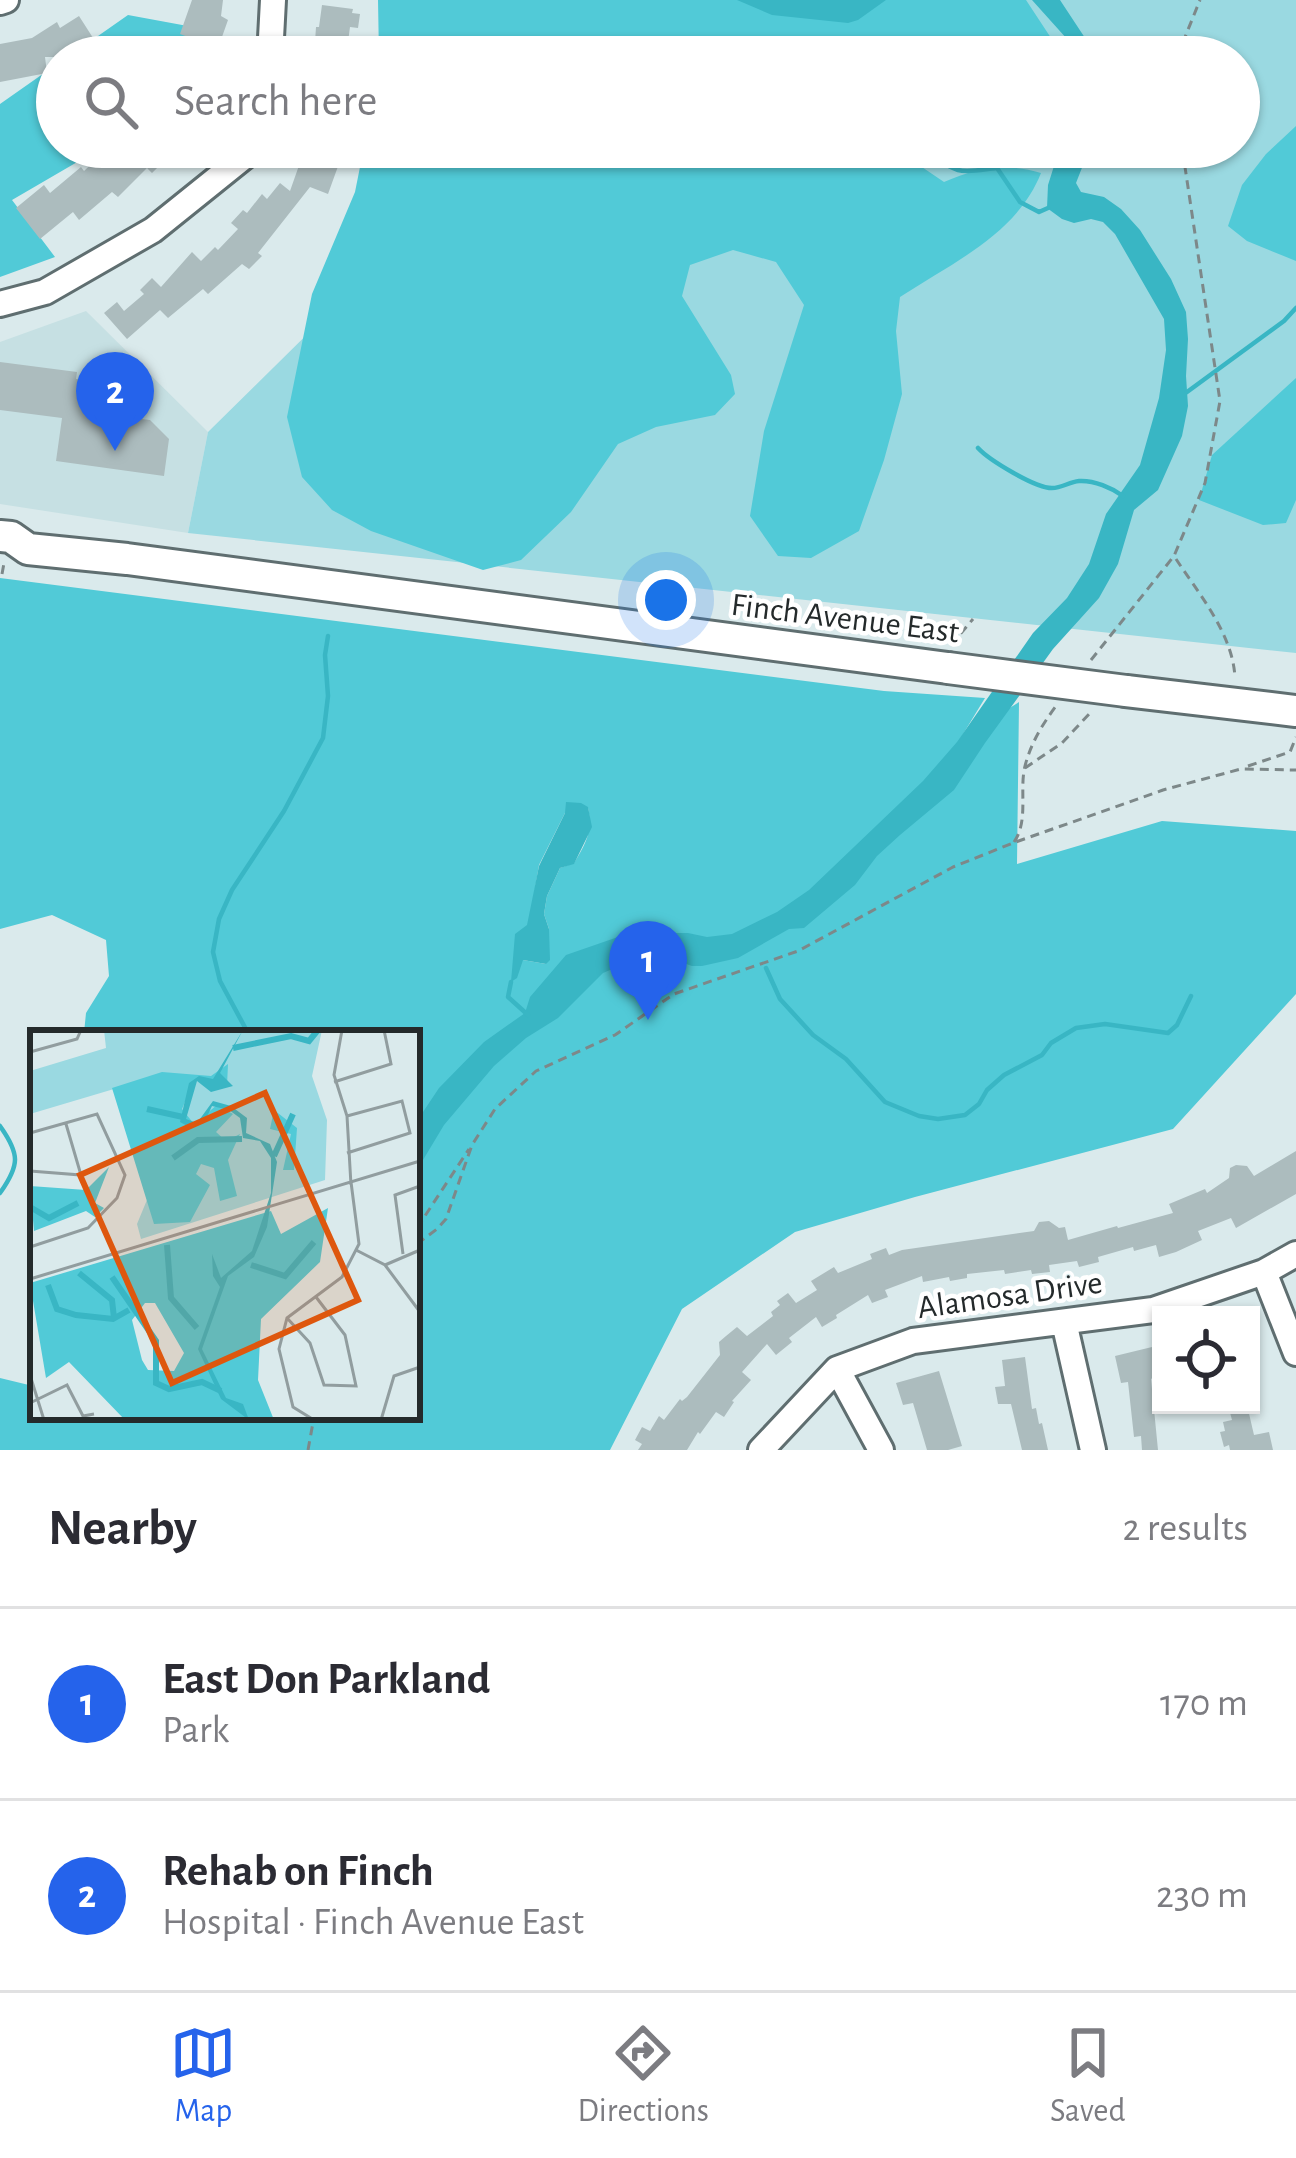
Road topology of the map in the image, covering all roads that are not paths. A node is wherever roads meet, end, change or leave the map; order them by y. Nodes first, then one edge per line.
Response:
1 (273, 0) edge
2 (271, 36) edge
3 (230, 168) edge
4 (0, 304) edge
5 (9, 548) edge
6 (1296, 711) edge
7 (1296, 1254) edge
8 (1264, 1272) junction
9 (1064, 1322) junction
10 (1296, 1353) edge
11 (837, 1369) junction
12 (761, 1450) edge
13 (881, 1450) edge
14 (1094, 1450) edge

1 - 2 street
3 - 4 street
5 - 6 main road, Finch Avenue East, bridge
7 - 8 street, Alamosa Drive
8 - 9 street, Alamosa Drive
8 - 10 street
9 - 11 street, Alamosa Drive
9 - 14 street
11 - 12 street, Alamosa Drive
11 - 13 street

